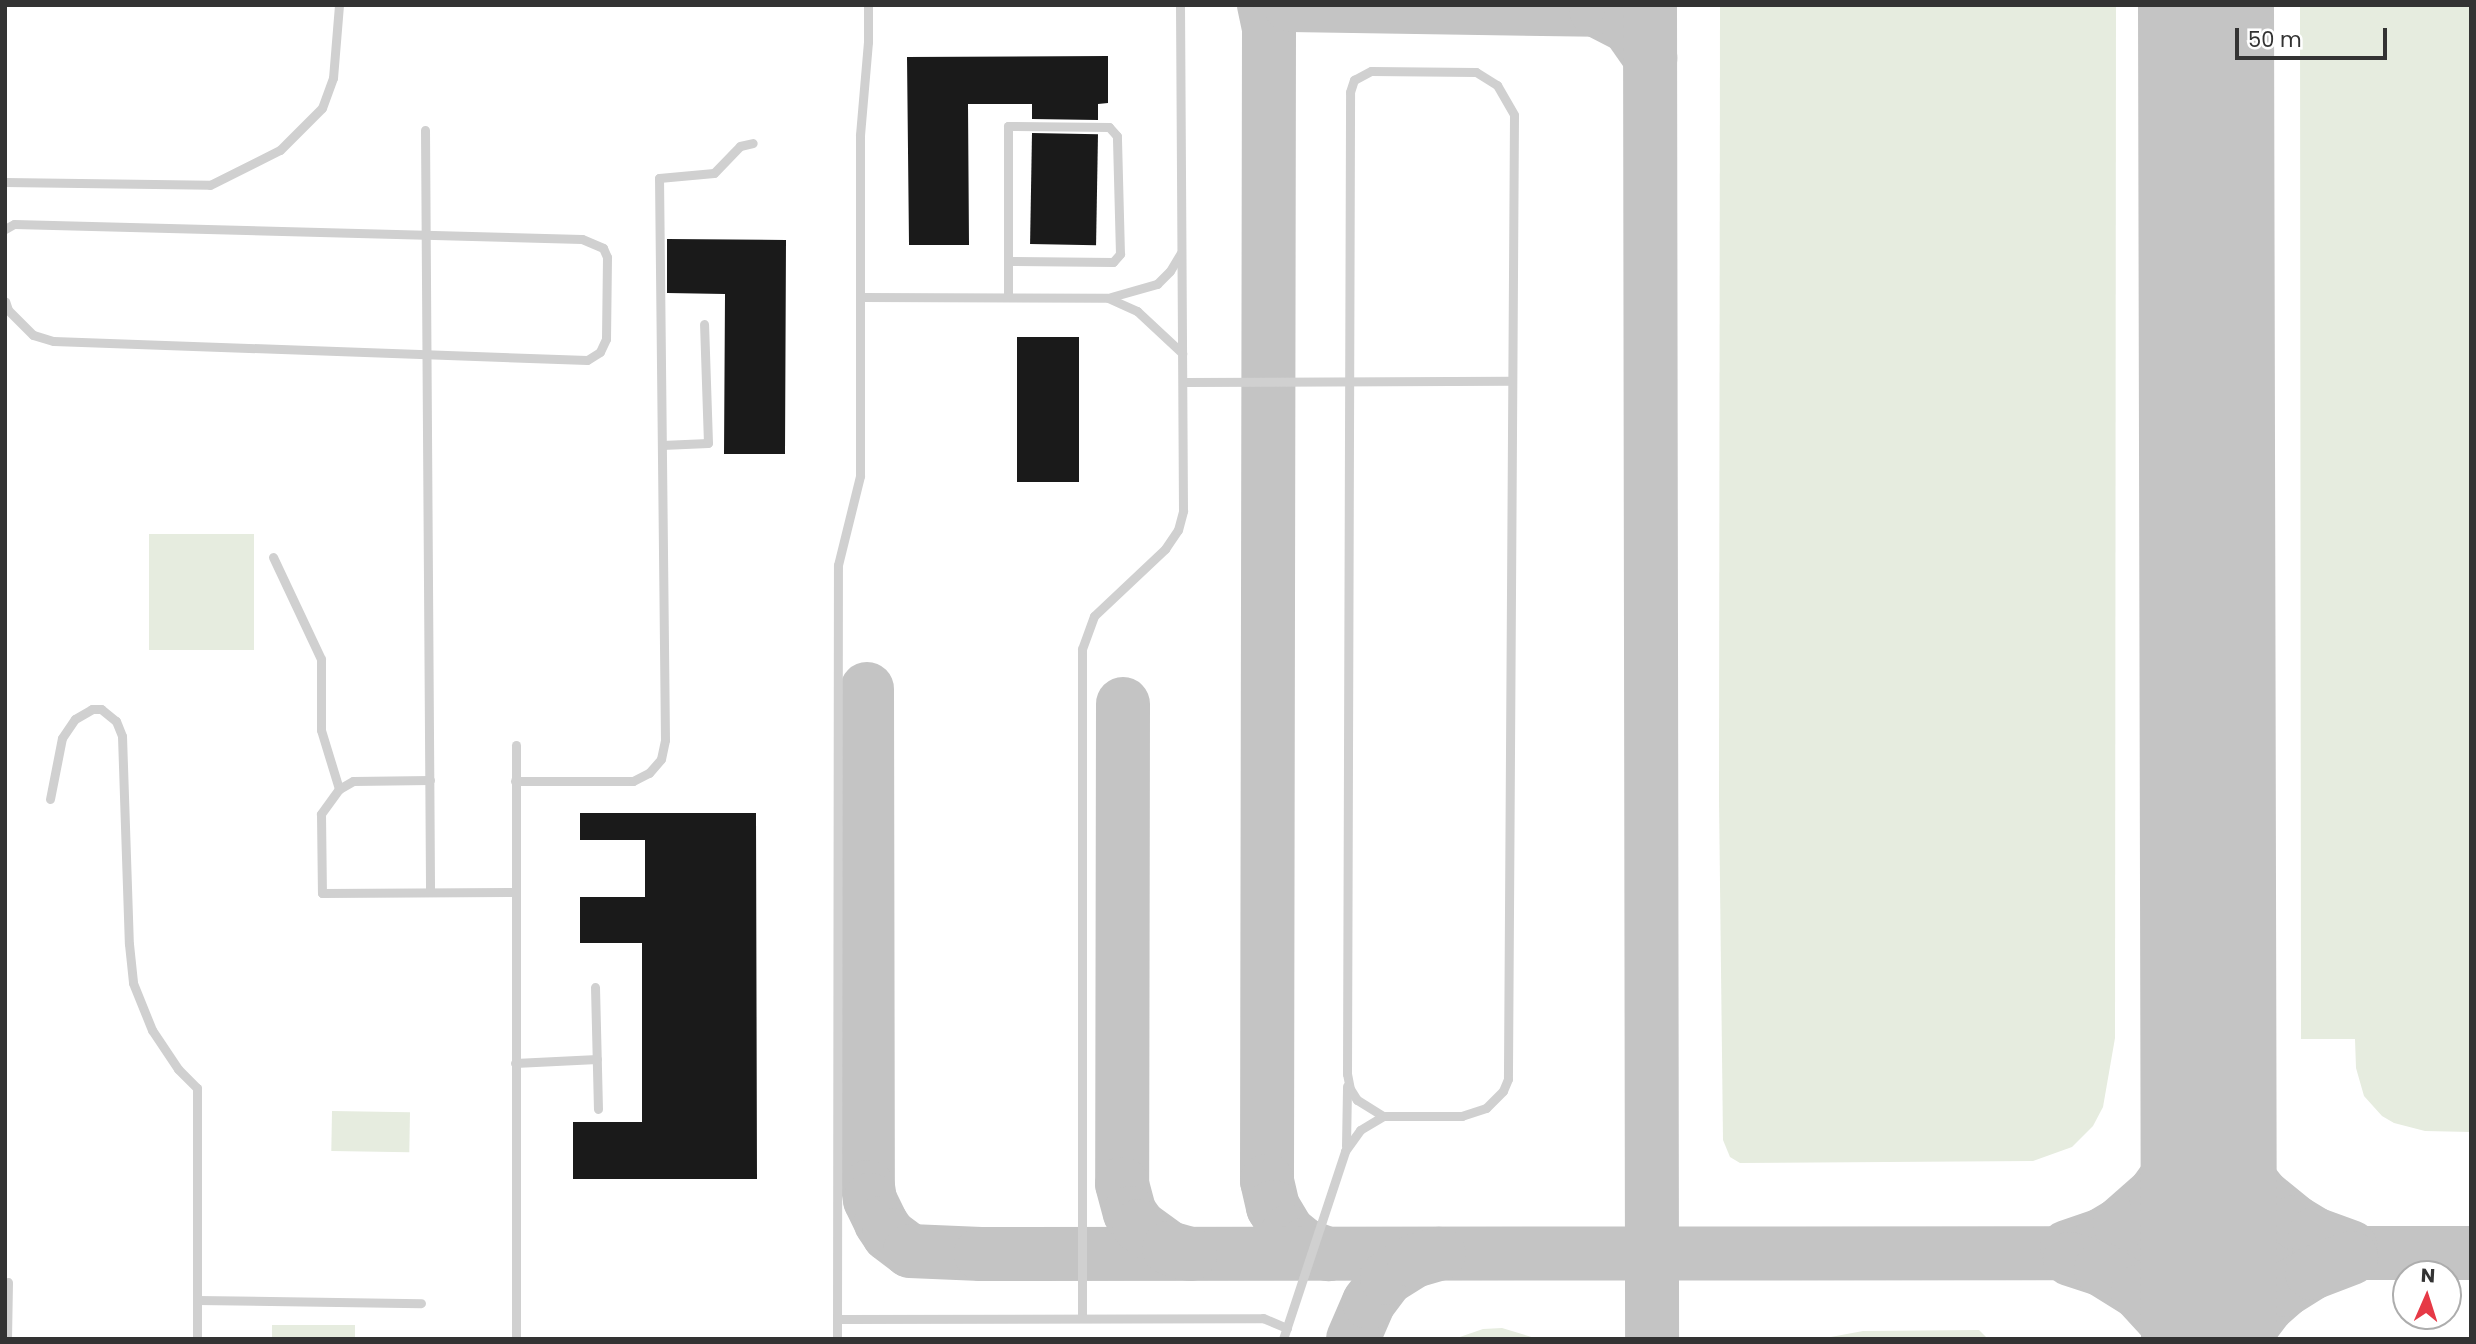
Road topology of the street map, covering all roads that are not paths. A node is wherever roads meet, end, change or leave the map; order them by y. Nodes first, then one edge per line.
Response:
1 (339, 5) edge
2 (868, 5) edge
3 (1180, 5) edge
4 (425, 130) dead end
5 (753, 143) dead end
6 (5, 182) edge
7 (5, 229) edge
8 (426, 235) junction
9 (1182, 251) junction
10 (1008, 261) junction
11 (860, 298) junction
12 (1008, 298) junction
13 (1108, 298) junction
14 (5, 301) edge
15 (704, 324) dead end
16 (1182, 353) junction
17 (426, 355) junction
18 (1512, 380) junction
19 (1349, 382) junction
20 (1182, 383) junction
21 (662, 444) junction
22 (273, 557) dead end
23 (516, 746) dead end
24 (430, 780) junction
25 (515, 781) junction
26 (339, 789) junction
27 (50, 799) dead end
28 (430, 892) junction
29 (514, 892) junction
30 (595, 987) dead end
31 (597, 1059) junction
32 (514, 1063) junction
33 (1347, 1074) junction
34 (598, 1109) dead end
35 (1383, 1116) junction
36 (1345, 1151) junction
37 (8, 1282) dead end
38 (197, 1300) junction
39 (421, 1303) dead end
40 (1082, 1318) junction
41 (836, 1319) junction
42 (1287, 1328) junction
43 (7, 1339) edge
44 (197, 1339) edge
45 (516, 1339) edge
46 (837, 1339) edge
47 (1283, 1339) edge

1 - 6 lane
2 - 11 lane
3 - 9 lane
4 - 8 lane
5 - 21 lane
7 - 8 lane
8 - 17 lane
8 - 17 lane
9 - 13 lane
9 - 16 lane
10 - 10 lane
10 - 12 lane
11 - 12 lane
11 - 41 lane
12 - 13 lane
13 - 16 lane
14 - 17 lane
15 - 21 lane
16 - 20 lane
17 - 24 lane
18 - 19 lane
18 - 19 lane
18 - 35 lane
19 - 20 lane
19 - 33 lane
20 - 40 lane
21 - 25 lane
22 - 26 lane
23 - 25 lane
24 - 26 lane
24 - 28 lane
25 - 29 lane
26 - 28 lane
27 - 38 lane
28 - 29 lane
29 - 32 lane
30 - 31 lane
31 - 32 lane
31 - 34 lane
32 - 45 lane
33 - 35 lane
33 - 36 lane
35 - 36 lane
36 - 42 lane
37 - 43 lane
38 - 39 lane
38 - 44 lane
40 - 41 lane
40 - 42 lane
41 - 46 lane
42 - 47 lane

